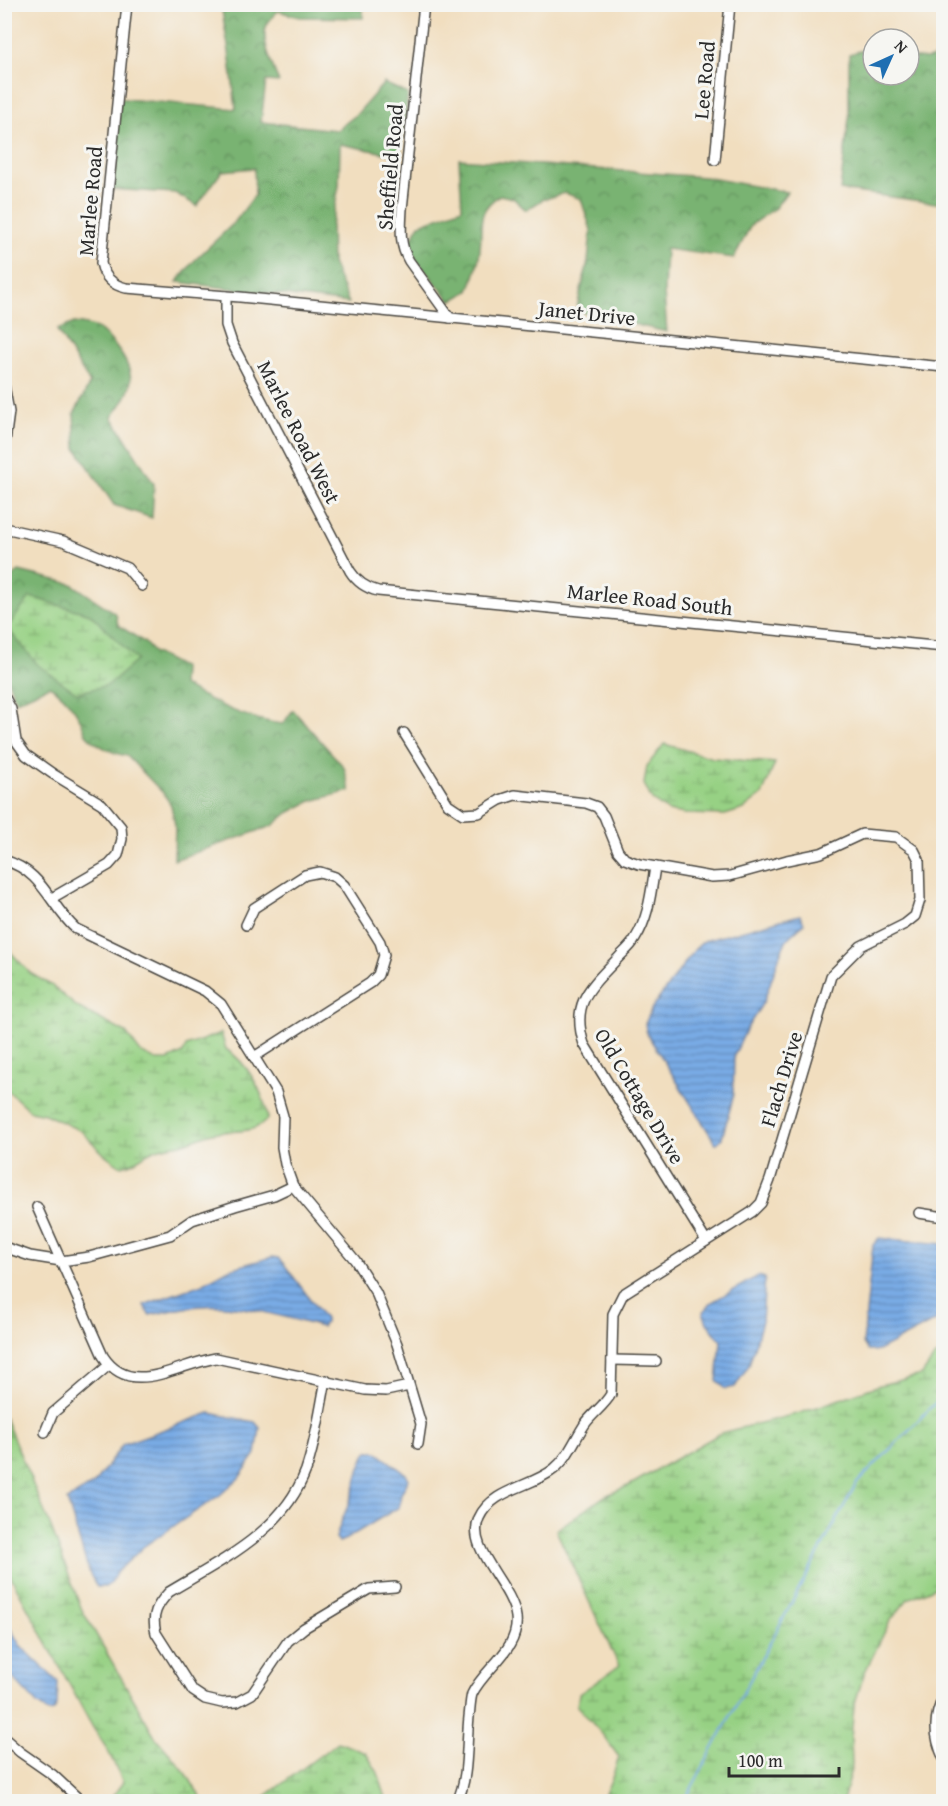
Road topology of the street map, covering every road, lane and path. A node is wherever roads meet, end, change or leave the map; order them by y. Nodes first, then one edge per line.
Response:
1 (127, 4) edge
2 (424, 4) edge
3 (730, 4) edge
4 (715, 160) dead end
5 (226, 296) junction
6 (450, 318) junction
7 (944, 367) edge
8 (4, 385) edge
9 (4, 449) edge
10 (4, 528) edge
11 (356, 580) joint
12 (142, 586) dead end
13 (944, 647) edge
14 (4, 696) edge
15 (404, 733) dead end
16 (4, 860) edge
17 (655, 867) junction
18 (52, 898) junction
19 (246, 925) dead end
20 (254, 1057) junction
21 (293, 1186) junction
22 (38, 1207) dead end
23 (919, 1213) dead end
24 (944, 1217) edge
25 (706, 1241) junction
26 (4, 1247) edge
27 (61, 1261) junction
28 (612, 1360) junction
29 (656, 1361) dead end
30 (109, 1365) junction
31 (326, 1380) junction
32 (409, 1386) junction
33 (45, 1432) dead end
34 (418, 1444) dead end
35 (395, 1587) dead end
36 (944, 1697) edge
37 (4, 1738) edge
38 (944, 1759) edge
39 (82, 1802) edge
40 (457, 1802) edge

1 - 5 street, Marlee Road
2 - 6 street, Sheffield Road
3 - 4 street, Lee Road
5 - 6 street, Janet Drive
5 - 11 street, Marlee Road West
6 - 7 street, Janet Drive
8 - 9 street
10 - 12 street
11 - 13 street, Marlee Road South
14 - 18 street
15 - 17 street, Flach Drive
16 - 18 street
17 - 25 street, Old Cottage Drive
17 - 25 street, Flach Drive
18 - 20 street
19 - 20 street
20 - 21 street
21 - 27 street
21 - 32 street
22 - 27 street
23 - 24 street
25 - 28 street, Flach Drive
26 - 27 street
27 - 30 street
28 - 29 street
28 - 40 street, Flach Drive
30 - 31 street
30 - 33 street
31 - 32 street
31 - 35 street
32 - 34 street
36 - 38 street
37 - 39 street

